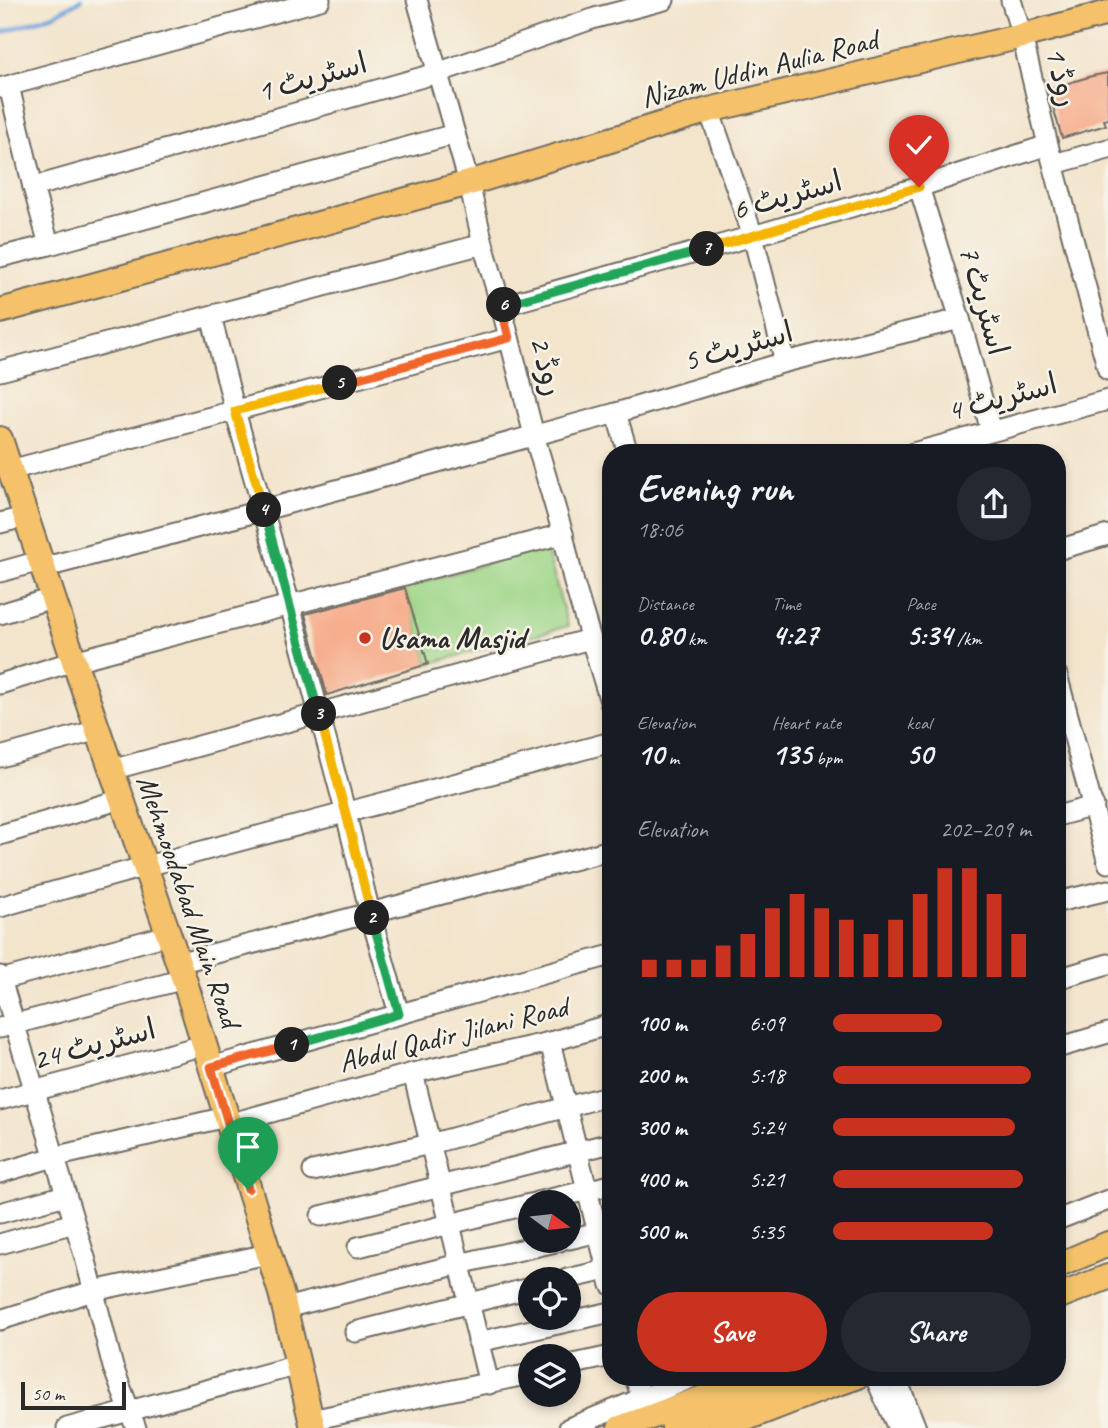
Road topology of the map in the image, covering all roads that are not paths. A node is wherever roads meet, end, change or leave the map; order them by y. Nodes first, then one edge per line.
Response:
1 (320, 0) edge
2 (416, 0) edge
3 (664, 0) edge
4 (1011, 0) edge
5 (593, 9) edge
6 (1108, 13) edge
7 (1022, 36) junction
8 (437, 73) junction
9 (4, 87) edge
10 (709, 110) junction
11 (455, 134) junction
12 (1108, 149) edge
13 (1051, 155) junction
14 (469, 183) junction
15 (33, 187) junction
16 (919, 187) junction
17 (753, 236) junction
18 (483, 244) junction
19 (49, 245) junction
20 (0, 257) edge
21 (501, 306) junction
22 (0, 311) edge
23 (211, 316) junction
24 (960, 319) junction
25 (509, 338) junction
26 (785, 362) junction
27 (1108, 370) edge
28 (0, 371) edge
29 (1108, 400) edge
30 (235, 411) junction
31 (616, 413) junction
32 (991, 430) junction
33 (534, 435) junction
34 (625, 444) edge
35 (943, 444) edge
36 (4, 453) edge
37 (264, 510) junction
38 (25, 517) junction
39 (0, 523) edge
40 (563, 534) junction
41 (1108, 535) edge
42 (1066, 547) edge
43 (41, 565) junction
44 (0, 572) edge
45 (52, 598) junction
46 (290, 605) junction
47 (0, 614) edge
48 (590, 639) junction
49 (74, 662) junction
50 (602, 677) edge
51 (0, 684) edge
52 (1066, 710) edge
53 (319, 714) junction
54 (98, 730) junction
55 (602, 744) edge
56 (0, 757) edge
57 (111, 770) junction
58 (122, 799) junction
59 (1094, 806) junction
60 (346, 814) junction
61 (1066, 814) edge
62 (0, 835) edge
63 (602, 852) edge
64 (1108, 863) edge
65 (145, 866) junction
66 (1108, 890) edge
67 (1066, 900) edge
68 (0, 907) edge
69 (370, 913) junction
70 (169, 935) junction
71 (602, 958) edge
72 (1108, 964) edge
73 (181, 971) junction
74 (1066, 976) edge
75 (0, 979) edge
76 (399, 1014) junction
77 (7, 1026) edge
78 (602, 1027) edge
79 (1108, 1033) edge
80 (550, 1041) junction
81 (1066, 1045) edge
82 (207, 1056) junction
83 (413, 1073) junction
84 (34, 1091) junction
85 (602, 1097) edge
86 (0, 1100) edge
87 (566, 1106) junction
88 (227, 1121) junction
89 (430, 1144) junction
90 (602, 1145) edge
91 (577, 1150) junction
92 (54, 1157) junction
93 (313, 1171) dead end
94 (0, 1173) edge
95 (440, 1186) junction
96 (602, 1187) edge
97 (586, 1190) junction
98 (581, 1191) edge
99 (66, 1195) junction
100 (1108, 1200) edge
101 (518, 1207) edge
102 (0, 1213) edge
103 (321, 1216) dead end
104 (1066, 1216) edge
105 (74, 1223) junction
106 (450, 1224) junction
107 (602, 1226) edge
108 (602, 1231) edge
109 (581, 1236) edge
110 (0, 1244) edge
111 (1108, 1244) edge
112 (358, 1247) dead end
113 (518, 1251) edge
114 (268, 1254) junction
115 (1066, 1262) edge
116 (459, 1264) junction
117 (602, 1276) edge
118 (1108, 1276) edge
119 (581, 1278) edge
120 (93, 1291) junction
121 (518, 1291) edge
122 (1066, 1293) edge
123 (469, 1303) junction
124 (285, 1308) junction
125 (602, 1314) edge
126 (0, 1320) edge
127 (355, 1332) dead end
128 (478, 1342) junction
129 (602, 1358) edge
130 (581, 1362) edge
131 (298, 1366) junction
132 (518, 1377) edge
133 (489, 1384) junction
134 (640, 1386) edge
135 (685, 1386) edge
136 (759, 1386) edge
137 (759, 1386) edge
138 (767, 1386) edge
139 (802, 1386) edge
140 (830, 1386) edge
141 (881, 1386) edge
142 (896, 1386) edge
143 (824, 1388) junction
144 (656, 1414) edge
145 (898, 1414) edge
146 (133, 1420) edge
147 (312, 1424) edge
148 (67, 1428) edge
149 (569, 1428) edge
150 (620, 1428) edge
151 (721, 1428) edge
152 (765, 1428) edge
153 (916, 1428) edge

1 - 9 street
2 - 8 street, روڈ 2
3 - 5 street, اسٹریٹ 1
4 - 7 street, روڈ 1
5 - 8 street, اسٹریٹ 1
6 - 7 main road, Nizam Uddin Aulia Road
7 - 10 main road, Nizam Uddin Aulia Road
7 - 13 street, روڈ 1
8 - 11 street, روڈ 2
8 - 15 street, اسٹریٹ 1
9 - 15 street
10 - 14 main road, Nizam Uddin Aulia Road
10 - 17 street
11 - 14 street, روڈ 2
11 - 19 street
12 - 13 street
13 - 16 street, اسٹریٹ 6
13 - 27 street, روڈ 1
14 - 18 street, روڈ 2
14 - 22 main road, Nizam Uddin Aulia Road
15 - 19 street
16 - 17 street, اسٹریٹ 6
16 - 24 street, اسٹریٹ 7
17 - 21 street, اسٹریٹ 6
17 - 26 street
18 - 21 street, روڈ 2
18 - 23 street
19 - 20 street
21 - 25 street, روڈ 2
23 - 28 street
23 - 30 street
24 - 26 street, اسٹریٹ 5
24 - 32 street, اسٹریٹ 7
25 - 30 street
25 - 33 street, روڈ 2
26 - 31 street, اسٹریٹ 5
29 - 32 street, اسٹریٹ 4
30 - 36 street
30 - 37 street
31 - 33 street, اسٹریٹ 5
31 - 34 street
32 - 35 street, اسٹریٹ 4
33 - 37 street, اسٹریٹ 5
33 - 40 street, روڈ 2
36 - 38 main road, Mehmoodabad Main Road
37 - 43 street, اسٹریٹ 5
37 - 46 street
38 - 39 street
38 - 43 main road, Mehmoodabad Main Road
40 - 46 street
40 - 48 street, روڈ 2
41 - 42 street
43 - 44 street, اسٹریٹ 5
43 - 45 main road, Mehmoodabad Main Road
45 - 47 street
45 - 49 main road, Mehmoodabad Main Road
46 - 49 street
46 - 53 street
48 - 50 street, روڈ 2
48 - 53 street
49 - 51 street
49 - 54 main road, Mehmoodabad Main Road
52 - 59 street
53 - 57 street
53 - 60 street
54 - 56 street
54 - 57 main road, Mehmoodabad Main Road
55 - 60 street
57 - 58 main road, Mehmoodabad Main Road
58 - 62 street
58 - 65 main road, Mehmoodabad Main Road
59 - 61 street
59 - 64 street
60 - 65 street
60 - 69 street
63 - 69 street
65 - 68 street
65 - 70 main road, Mehmoodabad Main Road
66 - 67 street
69 - 73 street
69 - 76 street
70 - 73 main road, Mehmoodabad Main Road
70 - 75 street
71 - 76 street, اسٹریٹ 24
72 - 74 street
73 - 77 street
73 - 82 main road, Mehmoodabad Main Road
75 - 77 street
76 - 82 street, اسٹریٹ 24
77 - 84 street
78 - 80 street, Abdul Qadir Jilani Road
79 - 81 street
80 - 83 street, Abdul Qadir Jilani Road
80 - 87 street
82 - 84 street, اسٹریٹ 24
82 - 88 main road, Mehmoodabad Main Road
83 - 88 street, Abdul Qadir Jilani Road
83 - 89 street
84 - 86 street, اسٹریٹ 24
84 - 92 street
85 - 87 street
87 - 89 street
87 - 91 street
88 - 92 street, Abdul Qadir Jilani Road
88 - 114 main road, Mehmoodabad Main Road
89 - 93 street
89 - 95 street
90 - 91 street
91 - 95 street
91 - 97 street
92 - 94 street, Abdul Qadir Jilani Road
92 - 99 street
95 - 103 street
95 - 106 street
96 - 97 street
97 - 98 street
97 - 107 street
99 - 102 street
99 - 105 street
100 - 104 street
101 - 106 street
105 - 110 street
105 - 120 street
106 - 112 street
106 - 116 street
108 - 109 street
111 - 115 main road
113 - 116 street
114 - 120 street
114 - 124 main road, Mehmoodabad Main Road
116 - 123 street
116 - 124 street
117 - 119 street
118 - 122 main road
120 - 126 street
120 - 146 street
121 - 123 street
123 - 127 street
123 - 128 street
124 - 131 main road, Mehmoodabad Main Road
125 - 128 street
128 - 133 street
129 - 130 street
131 - 146 street
131 - 147 main road, Mehmoodabad Main Road
132 - 133 street
133 - 147 street
134 - 144 street
135 - 144 street
136 - 144 main road
137 - 144 main road
138 - 151 main road
139 - 143 main road
140 - 143 main road
141 - 145 street
142 - 145 street
143 - 152 main road
144 - 149 street
144 - 150 main road
145 - 153 street
146 - 148 street

